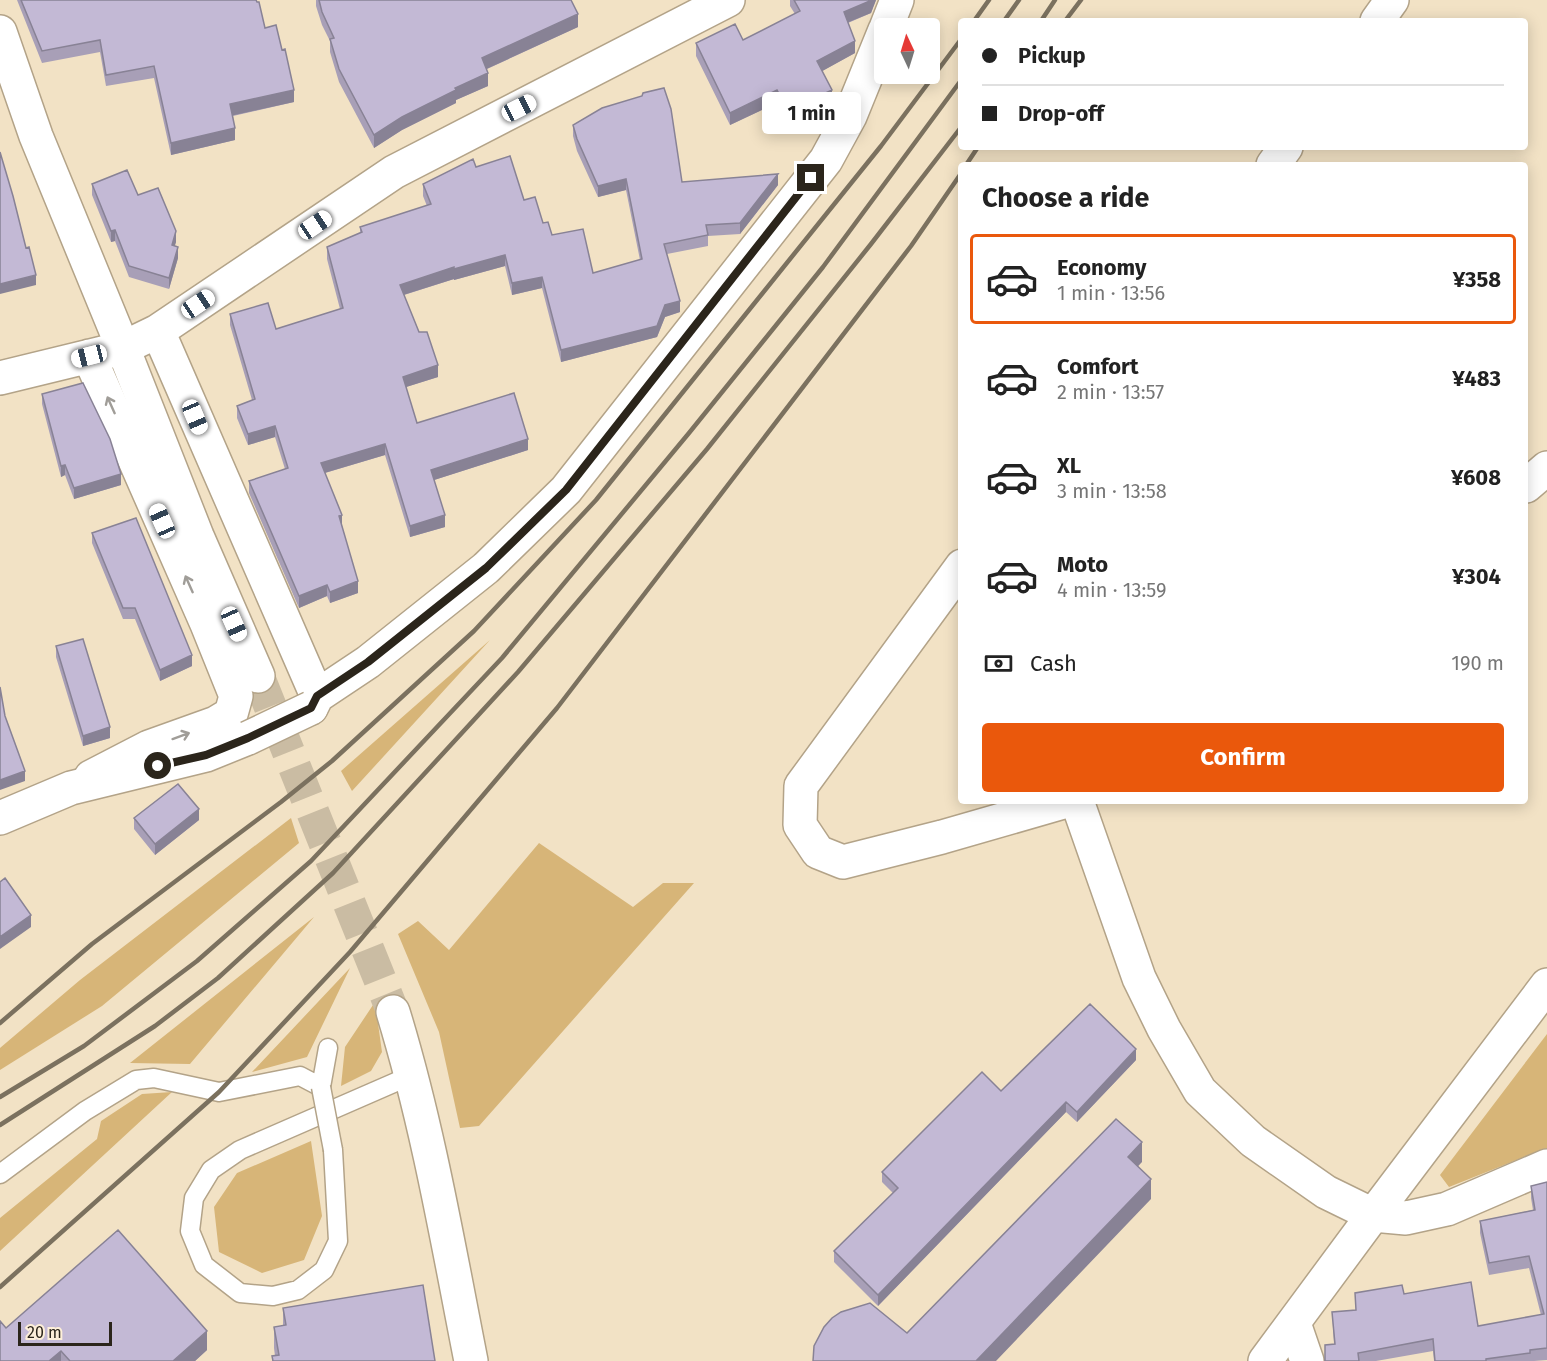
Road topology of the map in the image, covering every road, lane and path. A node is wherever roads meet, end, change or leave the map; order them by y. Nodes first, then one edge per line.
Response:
1 (728, 0) edge
2 (897, 0) edge
3 (1392, 0) edge
4 (890, 18) edge
5 (1379, 18) edge
6 (0, 32) edge
7 (874, 57) edge
8 (158, 331) junction
9 (123, 348) junction
10 (89, 356) junction
11 (0, 378) edge
12 (1547, 468) edge
13 (1528, 484) edge
14 (958, 571) edge
15 (258, 676) tunnel mouth
16 (314, 702) junction
17 (71, 788) junction
18 (1057, 804) edge
19 (1078, 804) edge
20 (0, 818) edge
21 (1547, 986) edge
22 (393, 1012) tunnel mouth
23 (328, 1048) dead end
24 (412, 1075) junction
25 (321, 1087) junction
26 (1547, 1166) edge
27 (0, 1174) edge
28 (1373, 1215) junction
29 (1293, 1323) junction
30 (471, 1361) edge
31 (1265, 1361) edge
32 (1307, 1361) edge

1 - 8 street
2 - 4 street
3 - 5 street
6 - 9 street
7 - 16 street
8 - 9 street
8 - 16 street
9 - 10 street
9 - 15 street
10 - 11 street
17 -> 10 street
12 - 13 street
14 - 18 street
16 - 17 street, bridge
17 - 20 street
19 - 28 street
21 - 28 street
22 - 24 street
23 - 25 lane
24 - 25 lane, bridge
24 - 30 street
25 - 27 lane
26 - 28 street
28 - 29 street
29 - 31 street
29 - 32 street

